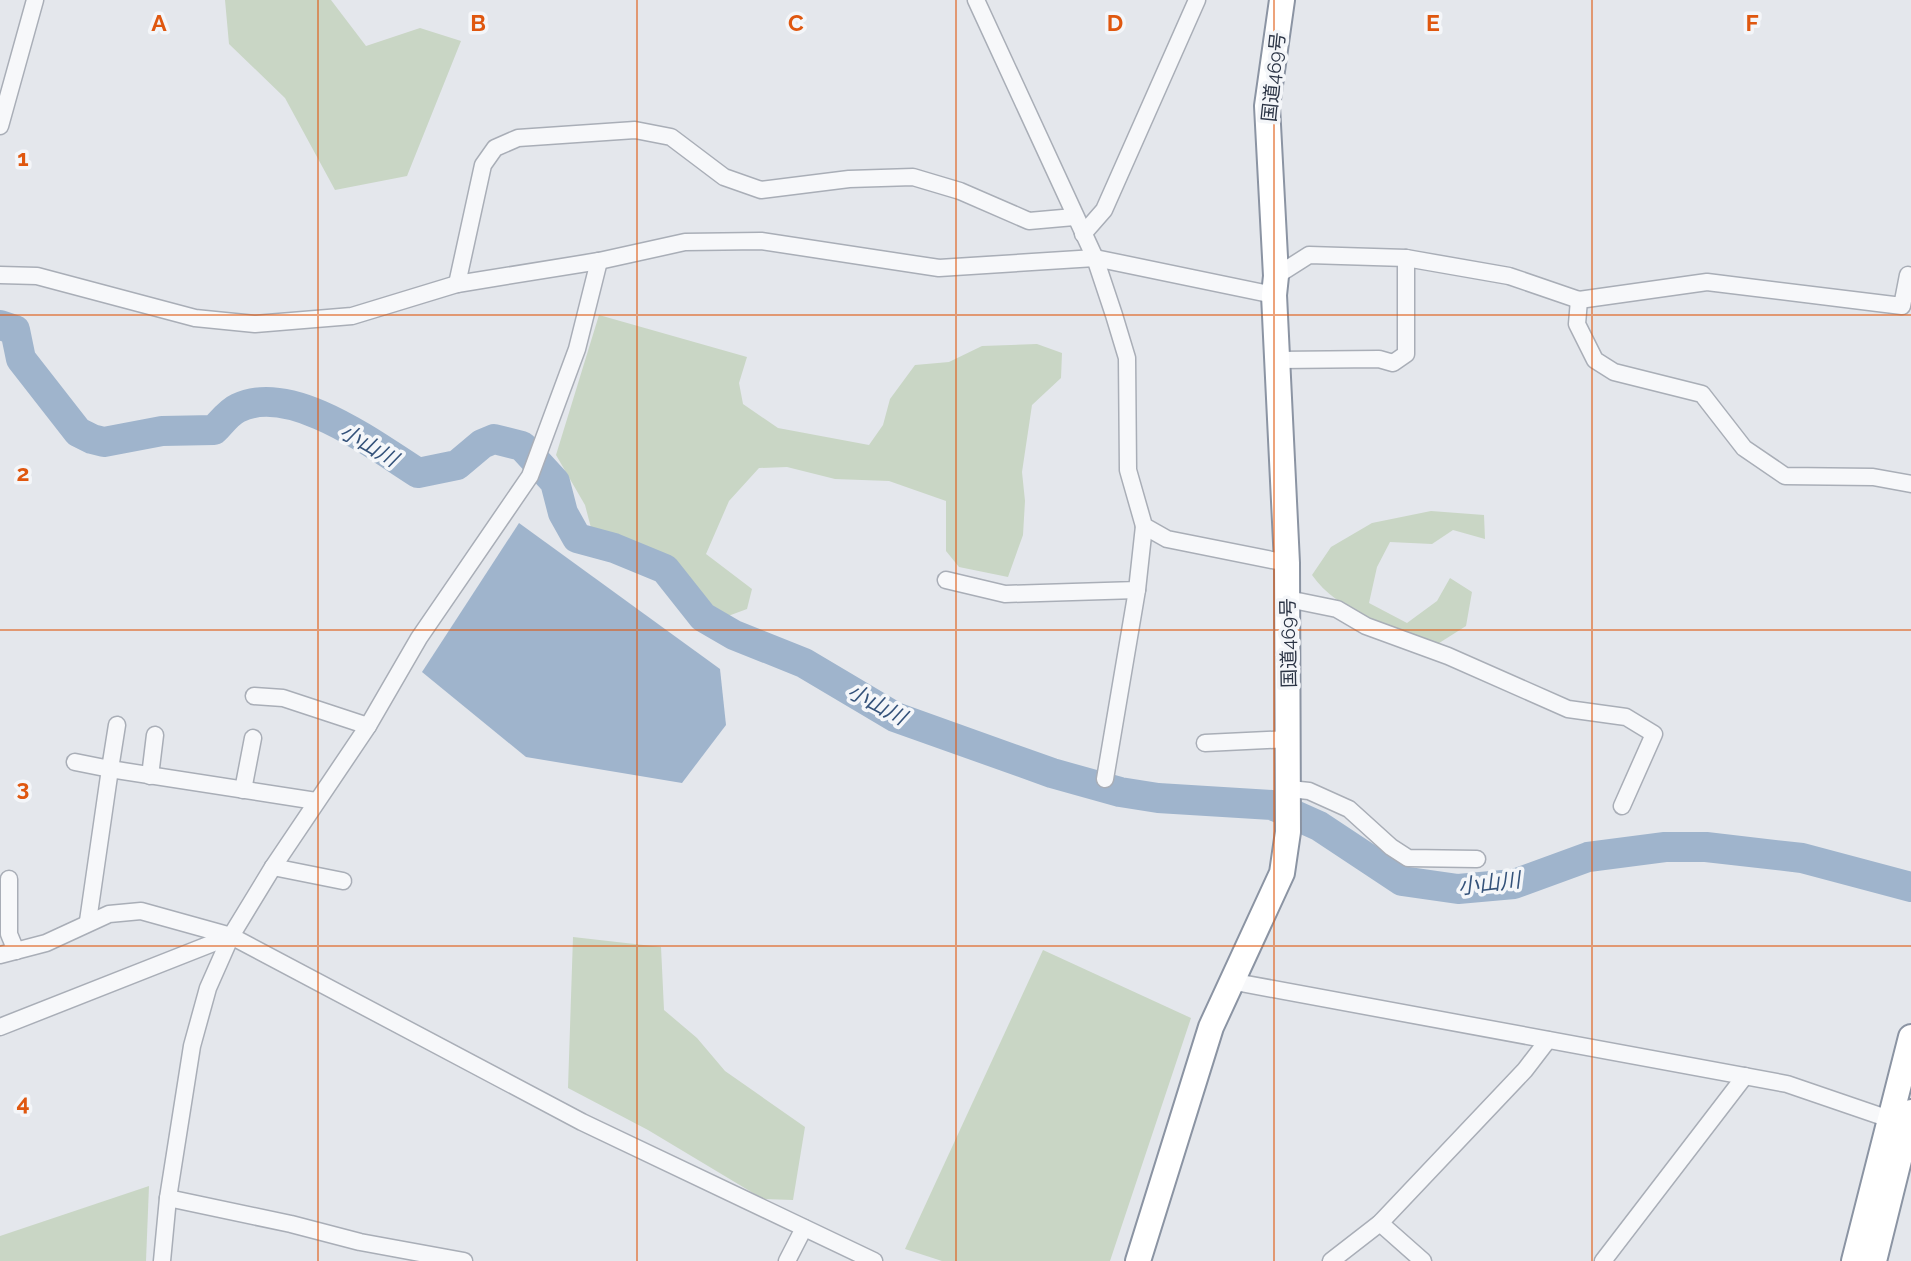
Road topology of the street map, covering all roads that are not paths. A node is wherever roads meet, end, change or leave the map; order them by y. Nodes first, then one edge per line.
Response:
1 (35, 0) edge
2 (976, 0) edge
3 (1197, 0) edge
4 (1282, 0) edge
5 (0, 126) edge
6 (1074, 217) junction
7 (1083, 234) junction
8 (1095, 258) junction
9 (1406, 258) junction
10 (599, 261) junction
11 (0, 275) edge
12 (1911, 276) edge
13 (457, 284) junction
14 (1275, 285) junction
15 (1579, 300) junction
16 (1278, 360) junction
17 (1911, 484) edge
18 (1144, 526) junction
19 (1287, 563) junction
20 (946, 580) dead end
21 (1137, 590) junction
22 (1288, 599) junction
23 (254, 696) dead end
24 (117, 724) dead end
25 (368, 726) junction
26 (155, 735) dead end
27 (253, 738) dead end
28 (1289, 739) junction
29 (1205, 743) dead end
30 (75, 762) dead end
31 (110, 769) junction
32 (150, 776) junction
33 (1105, 779) dead end
34 (243, 790) junction
35 (1289, 795) junction
36 (316, 802) junction
37 (1622, 806) dead end
38 (1477, 859) dead end
39 (273, 867) junction
40 (9, 879) dead end
41 (343, 881) dead end
42 (88, 921) junction
43 (231, 936) junction
44 (8, 953) edge
45 (1230, 981) junction
46 (0, 1027) edge
47 (1911, 1037) edge
48 (1548, 1040) junction
49 (1745, 1076) junction
50 (1905, 1121) edge
51 (168, 1198) junction
52 (1380, 1223) junction
53 (804, 1228) junction
54 (162, 1261) edge
55 (464, 1261) edge
56 (787, 1261) edge
57 (874, 1261) edge
58 (1138, 1261) edge
59 (1331, 1261) edge
60 (1423, 1261) edge
61 (1603, 1261) edge
62 (1854, 1261) edge
63 (1874, 1261) edge

1 - 5 street
2 - 6 street
3 - 7 street
4 - 14 highway, 国道469号
6 - 7 street
6 - 13 street
7 - 8 street
8 - 10 street
8 - 14 street
8 - 18 street
9 - 14 street
9 - 15 street
9 - 16 street
10 - 13 street
10 - 25 street
11 - 13 street
12 - 15 street
14 - 16 highway, 国道469号
15 - 17 street
16 - 19 highway, 国道469号
18 - 19 street
18 - 21 street
19 - 22 highway, 国道469号
20 - 21 street
21 - 33 street
22 - 28 highway, 国道469号
22 - 37 street
23 - 25 street
24 - 31 street
25 - 36 street
26 - 32 street
27 - 34 street
28 - 29 street
28 - 35 highway, 国道469号
30 - 31 street
31 - 32 street
31 - 42 street
32 - 34 street
34 - 36 street
35 - 38 street
35 - 45 highway, 国道469号
36 - 39 street
39 - 41 street
39 - 43 street
40 - 44 street
42 - 43 street
42 - 44 street
43 - 46 street
43 - 51 street
43 - 53 street
45 - 48 street
45 - 58 highway, 国道469号
47 - 50 highway
48 - 49 street
48 - 52 street
49 - 50 street
49 - 61 street
50 - 62 highway
50 - 63 highway
51 - 54 street
51 - 55 street
52 - 59 street
52 - 60 street
53 - 56 street
53 - 57 street

